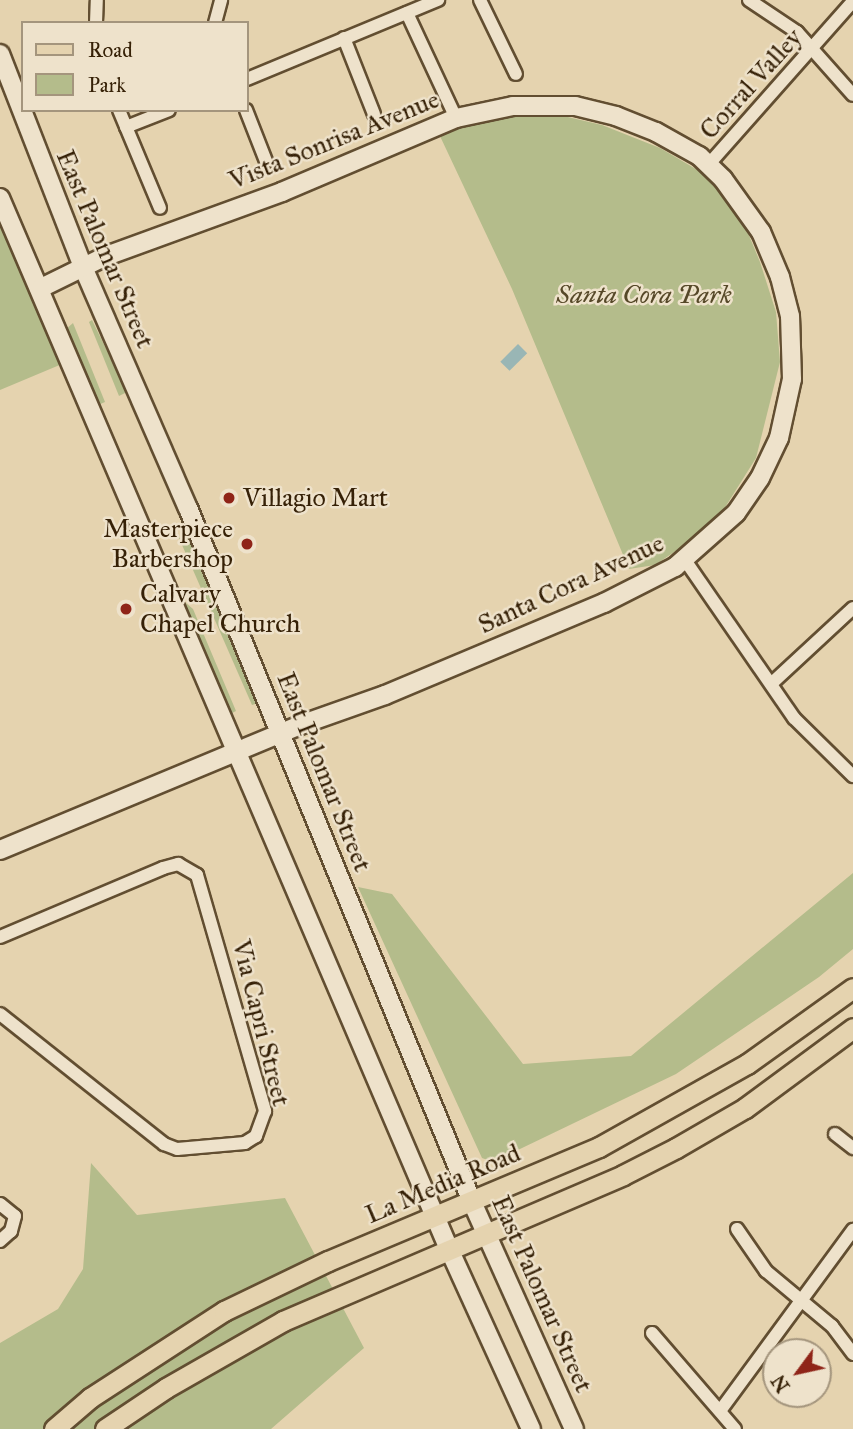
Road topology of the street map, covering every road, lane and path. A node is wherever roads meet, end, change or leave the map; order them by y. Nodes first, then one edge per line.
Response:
1 (97, 0) edge
2 (221, 0) edge
3 (438, 0) edge
4 (480, 0) edge
5 (748, 0) edge
6 (853, 1) edge
7 (407, 13) junction
8 (96, 21) edge
9 (216, 21) edge
10 (344, 38) junction
11 (813, 49) junction
12 (0, 54) edge
13 (516, 74) dead end
14 (248, 79) edge
15 (853, 95) edge
16 (21, 108) edge
17 (23, 112) edge
18 (120, 112) edge
19 (164, 112) edge
20 (247, 112) edge
21 (374, 114) dead end
22 (456, 118) junction
23 (126, 127) junction
24 (656, 132) joint
25 (266, 161) dead end
26 (709, 164) junction
27 (0, 198) edge
28 (160, 208) dead end
29 (83, 267) junction
30 (41, 288) junction
31 (685, 560) junction
32 (853, 608) edge
33 (771, 684) junction
34 (279, 733) junction
35 (239, 750) junction
36 (853, 776) edge
37 (0, 850) edge
38 (0, 937) edge
39 (853, 988) edge
40 (0, 1014) edge
41 (853, 1028) edge
42 (835, 1134) dead end
43 (853, 1148) edge
44 (472, 1202) junction
45 (0, 1204) edge
46 (435, 1216) junction
47 (737, 1229) dead end
48 (853, 1230) edge
49 (487, 1235) junction
50 (0, 1241) edge
51 (449, 1249) junction
52 (802, 1301) junction
53 (652, 1333) dead end
54 (853, 1354) edge
55 (720, 1411) junction
56 (54, 1429) edge
57 (105, 1429) edge
58 (531, 1429) edge
59 (574, 1429) edge
60 (735, 1429) edge

1 - 8 street
2 - 9 street
3 - 7 street
4 - 13 street
5 - 11 street
6 - 11 street, Corral Valley
7 - 10 street
7 - 22 street
10 - 14 street
10 - 21 street
11 - 15 street
11 - 26 street, Corral Valley
12 - 16 main road, East Palomar Street
17 - 29 main road, East Palomar Street
18 - 23 street
19 - 23 street
20 - 25 street
22 - 24 main road, Vista Sonrisa Avenue
22 - 29 main road, Vista Sonrisa Avenue
23 - 28 street
24 - 26 main road, Santa Cora Avenue
26 - 31 main road, Santa Cora Avenue
27 - 30 main road
29 - 30 main road, Vista Sonrisa Avenue
29 - 34 main road, East Palomar Street
30 - 35 main road
31 - 33 street
31 - 34 main road, Santa Cora Avenue
32 - 33 street
33 - 36 street
34 - 35 main road, Santa Cora Avenue
34 - 44 main road, East Palomar Street
35 - 37 main road, Santa Cora Avenue
35 - 46 main road
38 - 40 street, Via Capri Street
39 - 44 main road, La Media Road
41 - 49 main road
42 - 43 street
44 - 46 main road, La Media Road
44 - 49 main road, East Palomar Street
45 - 50 street
46 - 51 main road
46 - 56 main road, La Media Road
47 - 52 street
48 - 52 street
49 - 51 main road
49 - 59 main road, East Palomar Street
51 - 57 main road
51 - 58 main road
52 - 54 street
52 - 55 street
53 - 55 street
55 - 60 street

